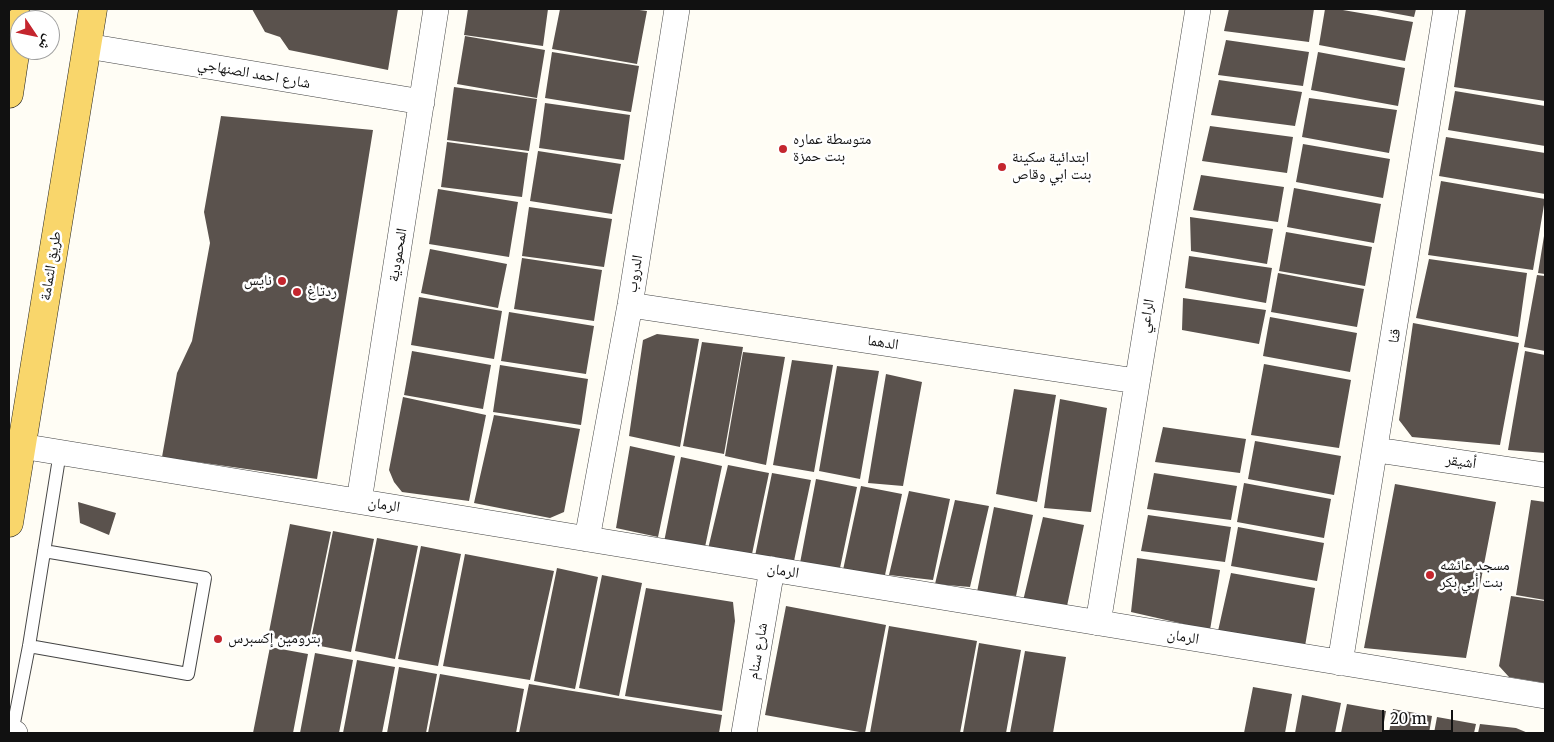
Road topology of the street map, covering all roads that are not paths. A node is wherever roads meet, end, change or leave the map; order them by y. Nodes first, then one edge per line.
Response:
1 (93, 9) edge
2 (436, 9) edge
3 (677, 9) edge
4 (1198, 9) edge
5 (1446, 9) edge
6 (87, 46) junction
7 (14, 60) edge
8 (9, 94) edge
9 (422, 102) junction
10 (630, 305) junction
11 (1136, 381) junction
12 (22, 446) junction
13 (1377, 450) junction
14 (60, 452) junction
15 (1545, 475) edge
16 (359, 501) junction
17 (9, 523) edge
18 (587, 539) junction
19 (44, 551) junction
20 (772, 569) junction
21 (1098, 623) junction
22 (29, 646) junction
23 (1340, 663) junction
24 (1545, 696) edge
25 (12, 733) edge
26 (744, 733) edge

1 - 6 main road, طريق الثمامة
2 - 9 street, المحمودية
3 - 10 street, الدروب
4 - 11 street, الراعي
5 - 13 street, قنا
6 - 9 street, شارع احمد الصنهاجي
6 - 12 main road, طريق الثمامة
7 - 8 main road
9 - 16 street, المحمودية
10 - 11 street, الدهما
10 - 18 street, الدروب
11 - 21 street, الراعي
12 - 14 street, الرمان
12 - 17 main road, طريق الثمامة
13 - 15 street, أشيقر
13 - 23 street, قنا
14 - 16 street, الرمان
14 - 19 lane
16 - 18 street, الرمان
18 - 20 street, الرمان
19 - 22 lane
19 - 22 lane
20 - 21 street, الرمان
20 - 26 street, شارع سنام
21 - 23 street, الرمان
22 - 25 lane
23 - 24 street, الرمان

